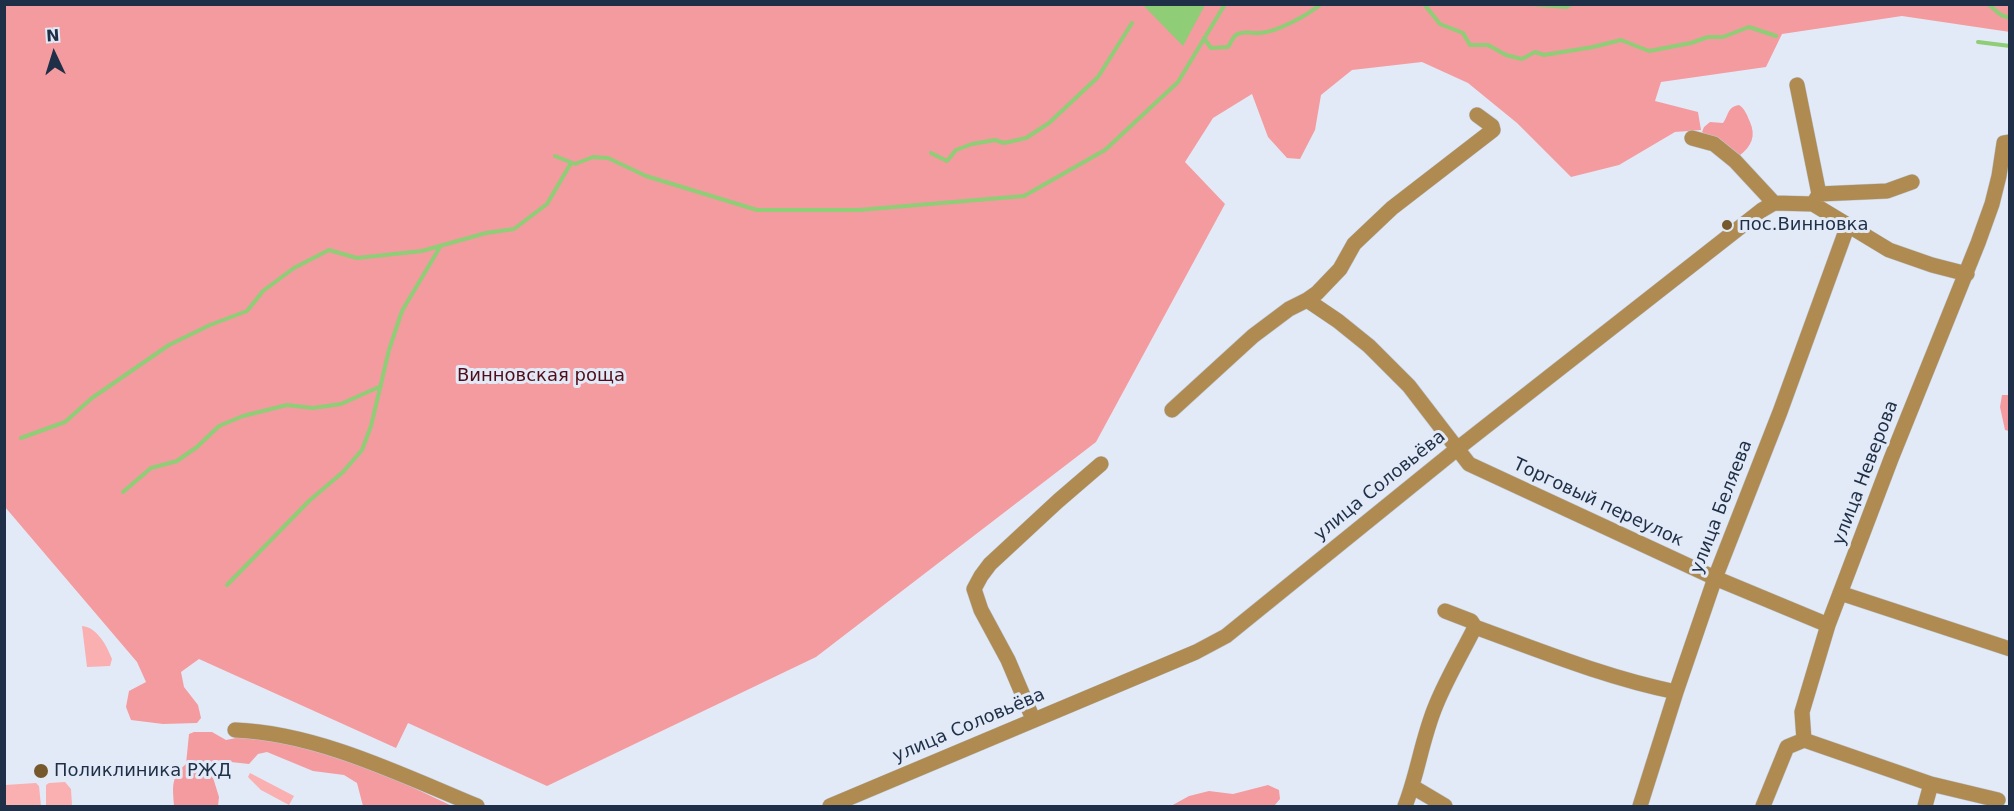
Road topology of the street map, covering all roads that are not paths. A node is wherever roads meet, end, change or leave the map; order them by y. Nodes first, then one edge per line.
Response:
1 (1797, 85) dead end
2 (1477, 115) dead end
3 (1692, 138) dead end
4 (2007, 143) edge
5 (1912, 182) dead end
6 (1816, 199) junction
7 (1774, 203) junction
8 (1848, 225) junction
9 (1967, 274) junction
10 (1307, 300) junction
11 (1172, 410) dead end
12 (1457, 449) junction
13 (1101, 464) dead end
14 (1715, 578) junction
15 (1840, 593) junction
16 (1445, 611) dead end
17 (1828, 625) junction
18 (1475, 627) junction
19 (2010, 649) edge
20 (1676, 692) junction
21 (1033, 719) junction
22 (236, 730) dead end
23 (1804, 740) junction
24 (1931, 784) junction
25 (1413, 787) junction
26 (2002, 800) edge
27 (477, 807) edge
28 (830, 807) edge
29 (1405, 807) edge
30 (1445, 807) edge
31 (1640, 807) edge
32 (1763, 807) edge
33 (1925, 807) edge

1 - 6 street
2 - 10 street
3 - 7 street
4 - 9 street, улица Неверова
5 - 6 street
6 - 7 street
6 - 8 street
7 - 12 street, улица Соловьёва
8 - 9 street
8 - 14 street, улица Беляева
9 - 15 street, улица Неверова
10 - 11 street
10 - 12 street, Торговый переулок
12 - 14 street, Торговый переулок
12 - 21 street, улица Соловьёва
13 - 21 street
14 - 17 street, Торговый переулок
14 - 20 street, улица Беляева
15 - 17 street, улица Неверова
15 - 19 street
16 - 18 street
17 - 23 street, улица Неверова
18 - 20 street
18 - 25 street
20 - 31 street, улица Беляева
21 - 28 street, улица Соловьёва
22 - 27 street
23 - 24 street
23 - 32 street
24 - 26 street
24 - 33 street
25 - 29 street
25 - 30 street

